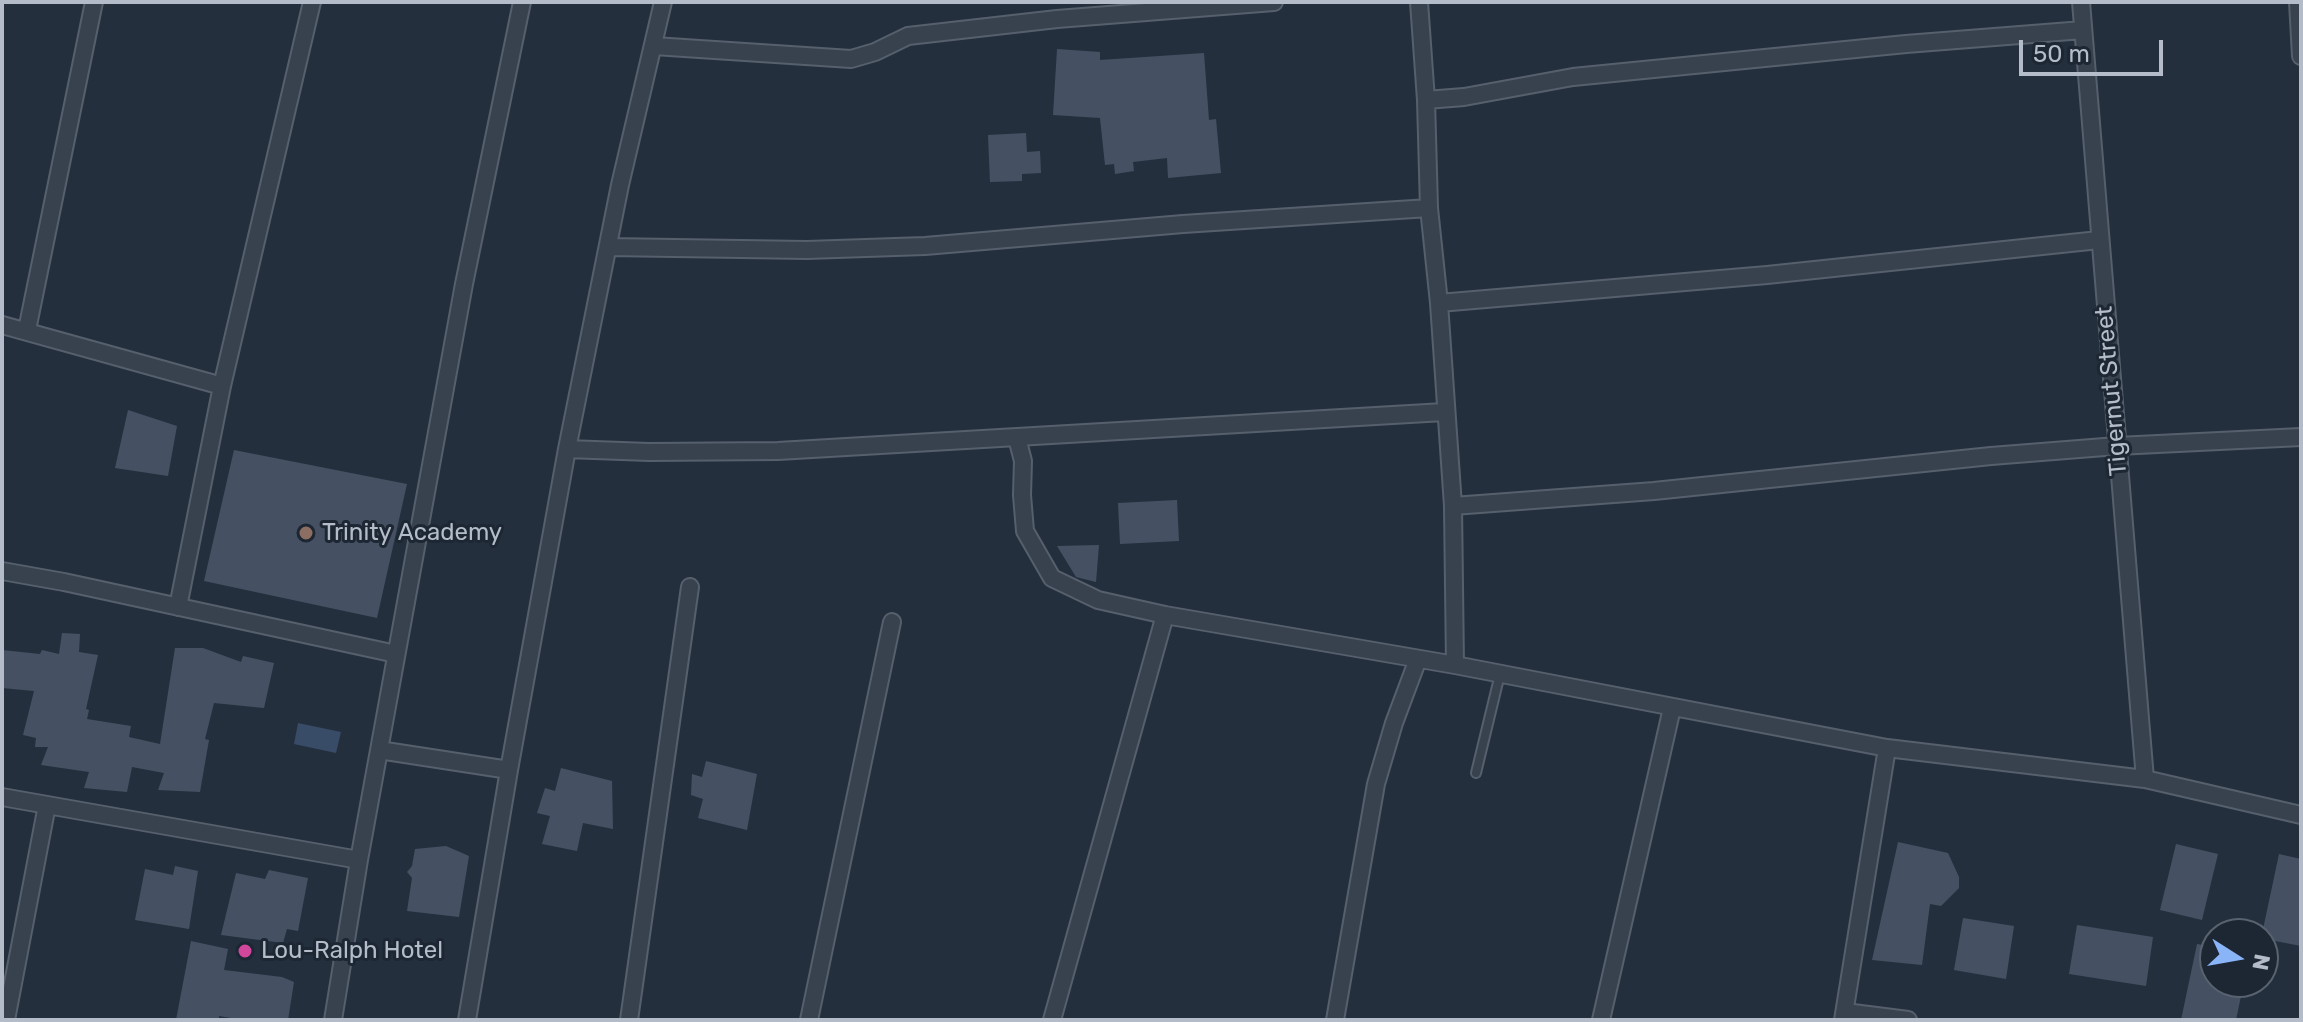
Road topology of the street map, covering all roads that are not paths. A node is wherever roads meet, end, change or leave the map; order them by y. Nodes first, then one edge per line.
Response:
1 (94, 2) edge
2 (312, 2) edge
3 (522, 2) edge
4 (663, 2) edge
5 (1274, 2) edge
6 (1419, 2) edge
7 (2081, 2) edge
8 (2298, 2) edge
9 (2083, 30) junction
10 (654, 46) junction
11 (2301, 56) edge
12 (1426, 100) junction
13 (1429, 208) junction
14 (2099, 240) junction
15 (608, 247) junction
16 (1439, 303) junction
17 (2, 325) edge
18 (27, 330) junction
19 (222, 386) junction
20 (1444, 412) junction
21 (2301, 437) edge
22 (1017, 438) junction
23 (2117, 446) junction
24 (567, 449) junction
25 (1453, 506) junction
26 (2, 571) edge
27 (690, 587) dead end
28 (178, 607) junction
29 (1165, 615) junction
30 (892, 622) dead end
31 (396, 654) junction
32 (1418, 659) junction
33 (1455, 665) junction
34 (1500, 674) junction
35 (1672, 708) junction
36 (1887, 748) junction
37 (379, 750) junction
38 (509, 770) junction
39 (1476, 773) dead end
40 (2145, 779) junction
41 (2, 797) edge
42 (47, 805) junction
43 (2301, 815) edge
44 (359, 860) junction
45 (1844, 1016) edge
46 (6, 1020) edge
47 (333, 1020) edge
48 (467, 1020) edge
49 (629, 1020) edge
50 (809, 1020) edge
51 (1052, 1020) edge
52 (1335, 1020) edge
53 (1601, 1020) edge
54 (1908, 1020) edge

1 - 18 street
2 - 19 street
3 - 31 street
4 - 10 street
5 - 10 street
6 - 12 street
7 - 9 street, Tigernut Street
8 - 11 street
9 - 12 street
9 - 14 street, Tigernut Street
10 - 15 street
12 - 13 street
13 - 15 street
13 - 16 street
14 - 16 street
14 - 23 street, Tigernut Street
15 - 24 street
16 - 20 street
17 - 18 street
18 - 19 street
19 - 28 street
20 - 22 street
20 - 25 street
21 - 23 street
22 - 24 street
22 - 29 street
23 - 25 street
23 - 40 street, Tigernut Street
24 - 38 street
25 - 33 street
26 - 28 street
27 - 49 street
28 - 31 street
29 - 32 street
29 - 51 street
30 - 50 street
31 - 37 street
32 - 33 street
32 - 52 street
33 - 34 street
34 - 35 street
34 - 39 lane
35 - 36 street
35 - 53 street
36 - 40 street
36 - 45 street
37 - 38 street
37 - 44 street
38 - 48 street
40 - 43 street
41 - 42 street
42 - 44 street
42 - 46 street
44 - 47 street
45 - 54 street

